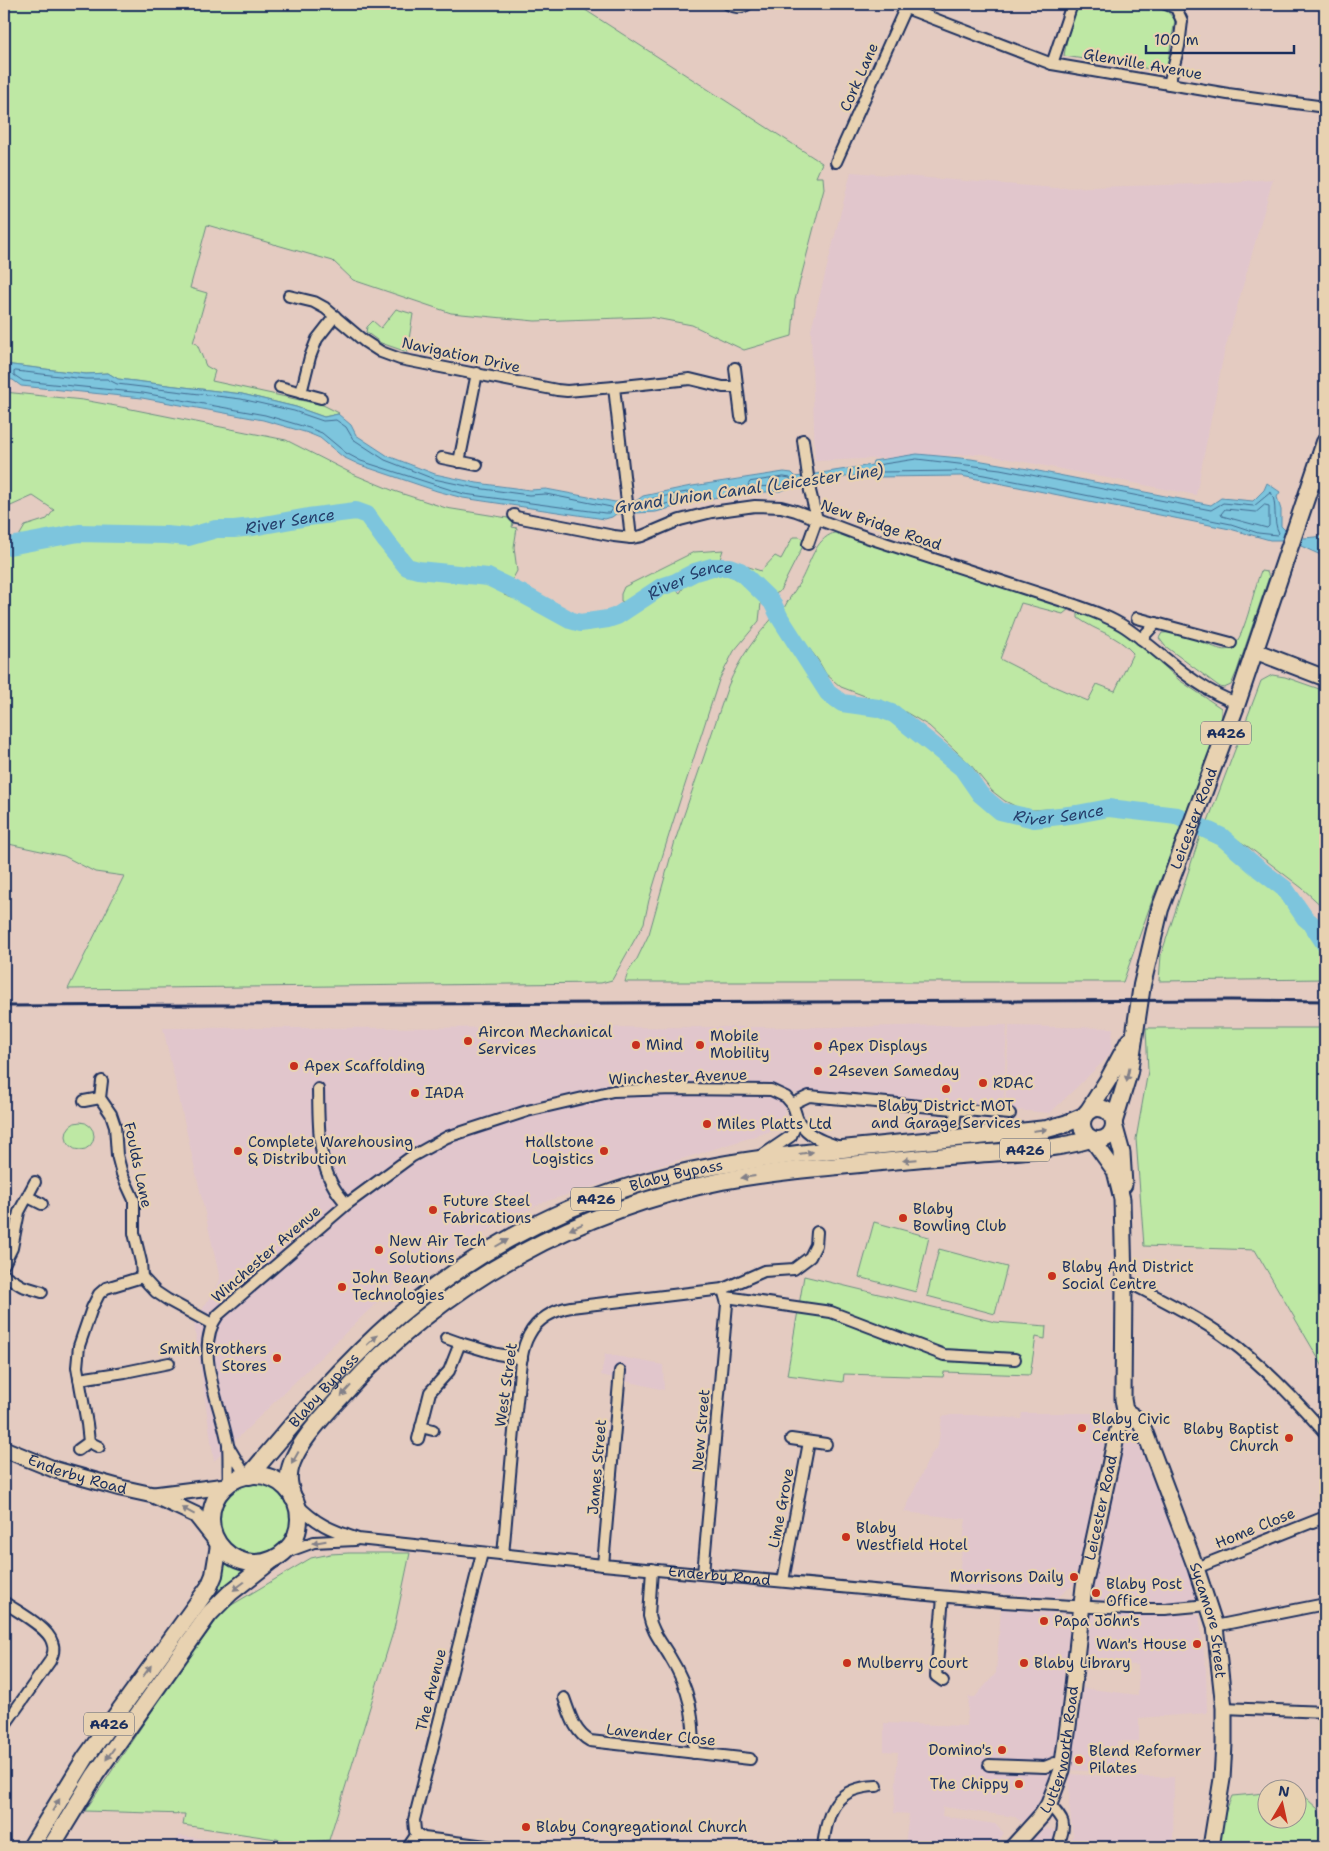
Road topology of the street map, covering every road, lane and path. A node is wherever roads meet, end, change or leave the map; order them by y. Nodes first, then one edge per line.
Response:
1 (728, 4) edge
2 (748, 4) edge
3 (1072, 4) edge
4 (1166, 4) edge
5 (906, 6) edge
6 (1052, 64) junction
7 (1169, 84) junction
8 (1325, 107) edge
9 (836, 162) dead end
10 (289, 296) dead end
11 (335, 316) junction
12 (735, 368) dead end
13 (477, 373) junction
14 (614, 386) junction
15 (737, 386) junction
16 (280, 387) dead end
17 (301, 393) junction
18 (321, 398) dead end
19 (741, 417) dead end
20 (803, 440) dead end
21 (1325, 442) edge
22 (442, 458) dead end
23 (459, 462) junction
24 (476, 465) dead end
25 (1319, 483) edge
26 (514, 515) dead end
27 (817, 519) junction
28 (631, 538) junction
29 (808, 544) dead end
30 (1137, 618) dead end
31 (1156, 623) junction
32 (1141, 639) junction
33 (1231, 643) dead end
34 (1255, 651) junction
35 (1325, 678) edge
36 (1237, 704) junction
37 (1135, 1027) junction
38 (102, 1081) dead end
39 (318, 1089) dead end
40 (100, 1098) junction
41 (84, 1101) dead end
42 (792, 1104) junction
43 (956, 1110) junction
44 (1087, 1113) junction
45 (1010, 1114) dead end
46 (798, 1120) junction
47 (1114, 1122) junction
48 (954, 1126) dead end
49 (1092, 1139) junction
50 (844, 1148) junction
51 (757, 1159) junction
52 (35, 1182) dead end
53 (28, 1197) junction
54 (1122, 1199) junction
55 (42, 1204) dead end
56 (347, 1204) junction
57 (817, 1232) dead end
58 (4, 1264) edge
59 (4, 1275) edge
60 (142, 1277) junction
61 (1124, 1283) junction
62 (42, 1292) dead end
63 (724, 1293) junction
64 (212, 1324) junction
65 (446, 1338) dead end
66 (460, 1343) junction
67 (522, 1358) junction
68 (1015, 1359) dead end
69 (169, 1362) dead end
70 (620, 1371) dead end
71 (79, 1379) junction
72 (1125, 1411) junction
73 (421, 1427) junction
74 (433, 1430) dead end
75 (1325, 1433) edge
76 (418, 1439) dead end
77 (791, 1439) dead end
78 (89, 1442) junction
79 (809, 1442) junction
80 (826, 1444) dead end
81 (228, 1446) junction
82 (99, 1447) dead end
83 (4, 1448) edge
84 (78, 1450) dead end
85 (248, 1476) junction
86 (228, 1485) junction
87 (153, 1495) junction
88 (294, 1500) junction
89 (1325, 1517) edge
90 (358, 1539) junction
91 (217, 1542) junction
92 (482, 1553) junction
93 (502, 1555) junction
94 (277, 1557) junction
95 (602, 1565) junction
96 (1196, 1568) junction
97 (652, 1569) junction
98 (702, 1574) junction
99 (783, 1581) junction
100 (944, 1597) junction
101 (4, 1602) edge
102 (1325, 1604) edge
103 (1208, 1605) junction
104 (1081, 1607) junction
105 (1215, 1626) junction
106 (1079, 1638) joint
107 (943, 1681) dead end
108 (564, 1698) dead end
109 (1224, 1708) junction
110 (1325, 1712) edge
111 (4, 1725) edge
112 (694, 1753) junction
113 (750, 1759) dead end
114 (1055, 1763) dead end
115 (990, 1765) dead end
116 (878, 1786) dead end
117 (1049, 1804) junction
118 (417, 1834) junction
119 (31, 1847) edge
120 (51, 1847) edge
121 (408, 1847) edge
122 (494, 1847) edge
123 (823, 1847) edge
124 (1013, 1847) edge
125 (1058, 1847) edge
126 (1211, 1847) edge

1 - 2 street
3 - 6 street
4 - 7 street
5 - 6 street, Glenville Avenue
5 - 9 street, Cork Lane
6 - 7 street, Glenville Avenue
7 - 8 street, Glenville Avenue
10 - 11 street, Navigation Drive
11 - 13 street, Navigation Drive
11 - 17 street
12 - 15 street
13 - 14 street, Navigation Drive
13 - 23 street
14 - 15 street, Navigation Drive
14 - 28 street
15 - 19 street
16 - 17 street
17 - 18 street
20 - 27 street
21 - 25 main road, A426
22 - 23 street
23 - 24 street
25 - 34 main road, Leicester Road / A426
26 - 28 street, New Bridge Road
27 - 28 street, New Bridge Road
27 - 29 street
27 - 32 street, New Bridge Road
30 - 31 street
31 - 32 street
31 - 33 street
32 - 36 street, New Bridge Road
34 - 35 street
34 - 36 main road, Leicester Road / A426
36 - 37 main road, Leicester Road / A426
37 - 44 main road, Leicester Road / A426
37 -> 47 main road, Leicester Road / A426
38 - 40 street
39 - 56 street
40 - 41 street
40 - 60 street, Foulds Lane
42 - 43 street
42 - 46 street
42 - 56 street, Winchester Avenue
43 - 45 street
43 - 48 street
44 - 47 main road
44 - 49 main road
50 -> 44 main road, Blaby Bypass / A426
46 - 50 street
46 - 51 street
47 - 49 main road
47 - 54 street, Leicester Road
49 - 54 street, Leicester Road
49 -> 88 main road, Blaby Bypass / A426
51 -> 50 main road, Blaby Bypass / A426
85 -> 51 main road, Blaby Bypass / A426
52 - 53 street
53 - 55 street
53 - 58 street
54 - 61 street, Leicester Road
56 - 64 street, Winchester Avenue
57 - 63 street
59 - 62 street
60 - 64 street
60 - 71 street
61 - 72 street, Leicester Road
61 - 75 street
63 - 67 street, West Street
63 - 68 street
63 - 98 street, New Street
64 - 81 street, Winchester Avenue
65 - 66 street
66 - 67 street
66 - 73 street
67 - 93 street, West Street
69 - 71 street
70 - 95 street, James Street
71 - 78 street
72 - 96 street, Sycamore Street
72 - 104 street, Leicester Road
73 - 74 street
73 - 76 street
77 - 79 street
78 - 82 street
78 - 84 street
79 - 80 street
79 - 99 street, Lime Grove
81 - 85 street, Winchester Avenue
81 - 86 street, Winchester Avenue
83 - 87 street, Enderby Road
85 - 86 main road
85 - 88 main road
86 - 87 street
86 - 91 main road
91 -> 87 street
88 - 90 street, Enderby Road
88 - 94 main road
89 - 96 street, Home Close
90 - 92 street, Enderby Road
90 -> 94 street, Enderby Road
91 - 94 main road
119 -> 91 main road, A426
92 - 93 street, Enderby Road
92 - 118 street, The Avenue
93 - 95 street, Enderby Road
94 -> 120 main road, A426
95 - 97 street, Enderby Road
96 - 103 street, Sycamore Street
97 - 98 street, Enderby Road
97 - 112 street
98 - 99 street, Enderby Road
99 - 100 street, Enderby Road
100 - 104 street, Enderby Road
100 - 107 street
101 - 111 street
102 - 105 street
103 - 104 street, Enderby Road
103 - 105 street, Sycamore Street
104 - 106 street, Leicester Road
105 - 109 street, Sycamore Street
106 - 117 street, Lutterworth Road
108 - 112 street, Lavender Close
109 - 110 street
109 - 126 street, Sycamore Street
112 - 113 street, Lavender Close
114 - 115 street
116 - 123 street
117 - 124 street, Lutterworth Road
117 - 125 street
118 - 121 street
118 - 122 street

